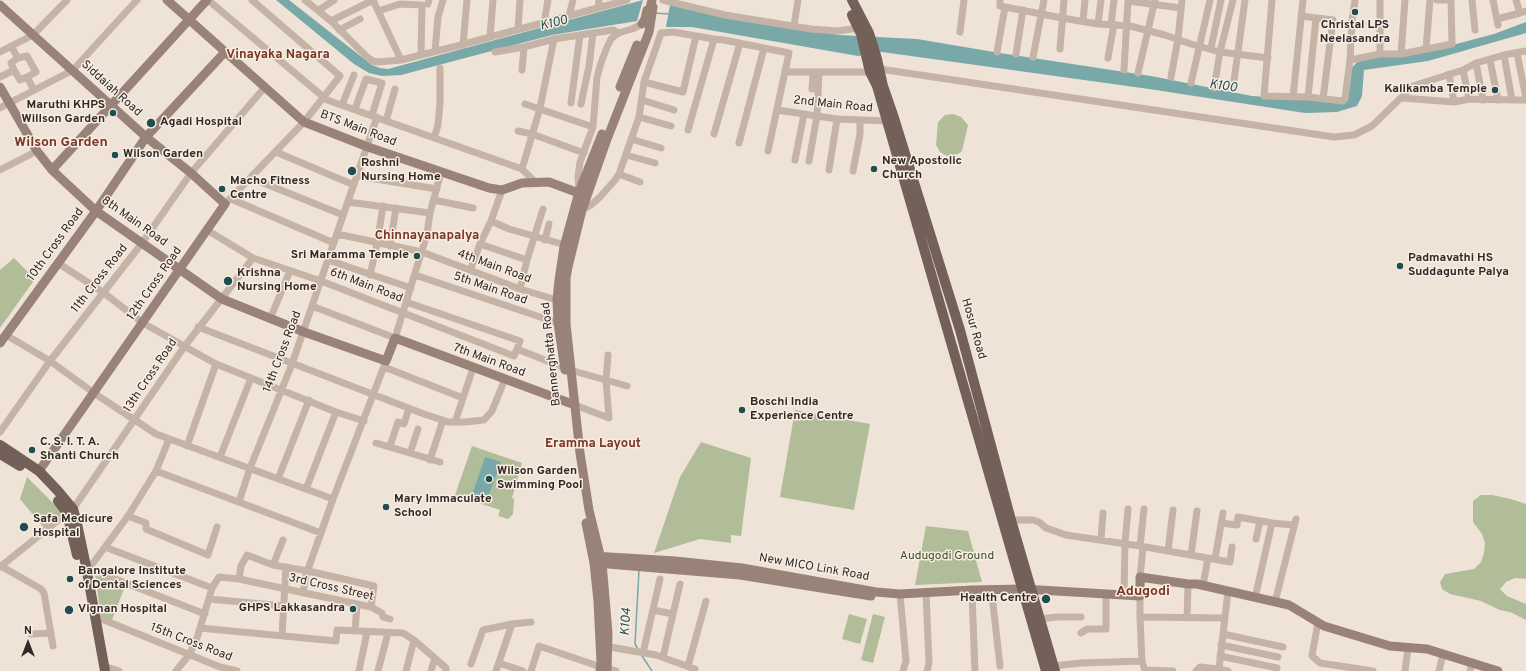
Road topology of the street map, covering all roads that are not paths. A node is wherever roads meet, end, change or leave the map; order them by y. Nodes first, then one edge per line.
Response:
1 (66, 0) edge
2 (137, 0) edge
3 (167, 0) edge
4 (207, 0) edge
5 (252, 0) edge
6 (305, 0) edge
7 (334, 0) edge
8 (373, 0) edge
9 (443, 0) edge
10 (467, 0) edge
11 (493, 0) edge
12 (520, 0) edge
13 (548, 0) edge
14 (573, 0) edge
15 (599, 0) edge
16 (627, 0) edge
17 (652, 0) edge
18 (663, 0) edge
19 (798, 0) edge
20 (846, 0) edge
21 (852, 0) edge
22 (964, 0) edge
23 (1044, 0) edge
24 (1064, 0) edge
25 (1084, 0) edge
26 (1102, 0) edge
27 (1114, 0) edge
28 (1128, 0) edge
29 (1182, 0) edge
30 (1210, 0) edge
31 (1221, 0) edge
32 (1233, 0) edge
33 (1244, 0) edge
34 (1272, 0) edge
35 (1303, 0) edge
36 (1355, 0) edge
37 (1380, 0) edge
38 (1405, 0) edge
39 (1430, 0) edge
40 (1437, 0) edge
41 (1451, 0) edge
42 (1472, 0) edge
43 (1493, 0) edge
44 (1516, 0) edge
45 (1140, 1) edge
46 (425, 2) edge
47 (1154, 2) edge
48 (1002, 4) edge
49 (0, 5) edge
50 (315, 6) edge
51 (598, 8) junction
52 (1181, 8) junction
53 (1023, 10) junction
54 (378, 11) junction
55 (1523, 12) edge
56 (1042, 14) junction
57 (570, 16) junction
58 (1301, 16) junction
59 (1062, 18) junction
60 (1316, 18) junction
61 (360, 19) dead end
62 (189, 20) junction
63 (331, 20) junction
64 (647, 21) junction
65 (1083, 21) junction
66 (544, 23) junction
67 (1098, 24) junction
68 (1112, 24) junction
69 (794, 26) junction
70 (1126, 26) junction
71 (858, 28) junction
72 (518, 29) junction
73 (339, 30) junction
74 (1148, 30) junction
75 (1475, 30) dead end
76 (960, 32) dead end
77 (592, 33) junction
78 (619, 33) junction
79 (661, 34) junction
80 (33, 35) junction
81 (580, 35) junction
82 (696, 36) junction
83 (490, 37) junction
84 (554, 39) junction
85 (714, 39) junction
86 (1178, 39) junction
87 (740, 43) junction
88 (462, 45) junction
89 (11, 46) junction
90 (1199, 46) junction
91 (524, 47) junction
92 (764, 48) junction
93 (1211, 48) junction
94 (1060, 49) dead end
95 (1426, 49) junction
96 (435, 51) junction
97 (1526, 51) edge
98 (0, 52) edge
99 (225, 52) junction
100 (495, 52) dead end
101 (997, 52) dead end
102 (1220, 52) junction
103 (1518, 52) junction
104 (1016, 54) dead end
105 (1236, 54) junction
106 (1380, 54) junction
107 (1401, 54) junction
108 (421, 55) junction
109 (1504, 55) junction
110 (1033, 57) dead end
111 (18, 58) junction
112 (1108, 58) dead end
113 (1268, 58) junction
114 (401, 60) junction
115 (1350, 60) junction
116 (1490, 60) junction
117 (1476, 63) junction
118 (440, 68) dead end
119 (14, 70) junction
120 (73, 70) junction
121 (522, 70) dead end
122 (875, 70) junction
123 (1124, 70) dead end
124 (1463, 70) junction
125 (785, 72) junction
126 (816, 72) junction
127 (1138, 73) dead end
128 (1449, 74) junction
129 (354, 75) dead end
130 (0, 77) edge
131 (27, 77) junction
132 (1170, 77) dead end
133 (644, 82) junction
134 (1191, 83) dead end
135 (0, 87) edge
136 (265, 87) junction
137 (1214, 88) dead end
138 (1233, 88) dead end
139 (395, 89) dead end
140 (812, 89) dead end
141 (34, 90) junction
142 (324, 97) junction
143 (1293, 97) junction
144 (1308, 97) junction
145 (1402, 98) junction
146 (1323, 99) junction
147 (1469, 99) junction
148 (1526, 99) edge
149 (642, 100) junction
150 (1483, 100) junction
151 (1498, 100) junction
152 (1512, 100) junction
153 (1454, 102) junction
154 (571, 103) dead end
155 (9, 104) junction
156 (111, 104) junction
157 (525, 104) dead end
158 (581, 104) dead end
159 (342, 105) junction
160 (0, 108) edge
161 (540, 108) junction
162 (355, 109) junction
163 (674, 110) dead end
164 (777, 110) junction
165 (804, 114) junction
166 (374, 116) junction
167 (817, 116) junction
168 (639, 117) junction
169 (838, 119) junction
170 (386, 121) junction
171 (860, 121) junction
172 (887, 121) junction
173 (304, 122) junction
174 (671, 126) dead end
175 (593, 127) junction
176 (688, 130) dead end
177 (518, 132) dead end
178 (532, 134) junction
179 (714, 134) dead end
180 (146, 137) junction
181 (434, 138) junction
182 (632, 139) junction
183 (739, 143) dead end
184 (368, 147) junction
185 (661, 148) dead end
186 (37, 151) junction
187 (768, 151) dead end
188 (276, 152) junction
189 (584, 153) junction
190 (626, 155) junction
191 (795, 160) dead end
192 (809, 161) dead end
193 (655, 163) dead end
194 (522, 169) junction
195 (0, 170) edge
196 (52, 170) junction
197 (829, 170) dead end
198 (853, 171) dead end
199 (441, 172) junction
200 (192, 173) junction
201 (619, 174) junction
202 (357, 176) junction
203 (251, 178) junction
204 (535, 182) junction
205 (640, 182) dead end
206 (354, 185) junction
207 (437, 189) junction
208 (502, 190) junction
209 (583, 194) junction
210 (434, 200) junction
211 (228, 202) junction
212 (348, 202) junction
213 (383, 206) junction
214 (396, 208) junction
215 (473, 208) dead end
216 (543, 209) dead end
217 (582, 210) junction
218 (96, 211) junction
219 (430, 213) junction
220 (343, 215) junction
221 (491, 221) junction
222 (549, 224) dead end
223 (207, 230) junction
224 (337, 234) junction
225 (534, 237) junction
226 (545, 240) junction
227 (142, 243) junction
228 (334, 243) junction
229 (378, 244) junction
230 (480, 244) junction
231 (390, 246) junction
232 (569, 246) junction
233 (422, 252) junction
234 (253, 258) junction
235 (328, 260) junction
236 (527, 260) junction
237 (58, 263) junction
238 (180, 269) junction
239 (290, 271) junction
240 (470, 271) junction
241 (370, 275) junction
242 (415, 275) junction
243 (321, 281) junction
244 (411, 288) junction
245 (520, 289) junction
246 (104, 293) junction
247 (222, 299) junction
248 (562, 301) junction
249 (406, 302) junction
250 (312, 306) junction
251 (403, 312) junction
252 (270, 319) junction
253 (143, 323) junction
254 (558, 323) junction
255 (198, 327) junction
256 (304, 332) junction
257 (6, 335) junction
258 (395, 338) junction
259 (0, 343) edge
260 (184, 347) junction
261 (517, 349) junction
262 (608, 355) dead end
263 (50, 361) junction
264 (216, 364) junction
265 (292, 364) junction
266 (385, 364) junction
267 (473, 368) junction
268 (567, 369) junction
269 (251, 378) junction
270 (505, 379) junction
271 (606, 380) junction
272 (627, 386) dead end
273 (281, 389) junction
274 (94, 393) junction
275 (373, 395) junction
276 (463, 398) junction
277 (309, 400) junction
278 (572, 404) junction
279 (409, 408) junction
280 (336, 412) junction
281 (135, 420) junction
282 (443, 420) junction
283 (364, 421) junction
284 (455, 422) junction
285 (418, 429) dead end
286 (0, 432) edge
287 (169, 439) junction
288 (376, 443) dead end
289 (0, 445) edge
290 (187, 446) junction
291 (390, 446) junction
292 (410, 453) junction
293 (0, 454) edge
294 (220, 457) junction
295 (430, 460) junction
296 (440, 462) dead end
297 (250, 468) junction
298 (156, 471) junction
299 (39, 472) junction
300 (278, 479) junction
301 (306, 489) junction
302 (333, 499) junction
303 (239, 502) junction
304 (1128, 509) dead end
305 (1144, 509) dead end
306 (1173, 510) dead end
307 (70, 511) junction
308 (1197, 511) dead end
309 (1103, 513) dead end
310 (1223, 513) dead end
311 (128, 516) junction
312 (1011, 520) junction
313 (1260, 521) junction
314 (1221, 522) junction
315 (1272, 523) junction
316 (217, 528) dead end
317 (321, 533) junction
318 (1256, 538) dead end
319 (283, 540) dead end
320 (1101, 540) junction
321 (1125, 543) junction
322 (1142, 546) junction
323 (105, 547) junction
324 (1232, 547) dead end
325 (1168, 551) junction
326 (1191, 555) junction
327 (1212, 558) junction
328 (598, 560) junction
329 (273, 564) junction
330 (1, 566) edge
331 (88, 566) junction
332 (286, 567) junction
333 (308, 571) junction
334 (1140, 577) junction
335 (239, 578) junction
336 (660, 579) dead end
337 (680, 584) dead end
338 (1188, 584) junction
339 (1203, 585) junction
340 (212, 588) junction
341 (285, 589) junction
342 (1228, 591) junction
343 (303, 592) junction
344 (1028, 592) junction
345 (1106, 594) junction
346 (926, 595) junction
347 (972, 595) junction
348 (992, 595) junction
349 (1124, 595) junction
350 (1140, 596) junction
351 (900, 597) junction
352 (209, 598) junction
353 (1255, 598) junction
354 (706, 601) dead end
355 (1274, 602) junction
356 (357, 604) junction
357 (284, 606) junction
358 (371, 607) junction
359 (653, 610) junction
360 (205, 614) junction
361 (673, 614) junction
362 (94, 616) junction
363 (1081, 617) dead end
364 (1140, 618) junction
365 (1187, 618) junction
366 (1225, 618) junction
367 (390, 619) dead end
368 (1039, 619) junction
369 (531, 622) dead end
370 (1318, 622) junction
371 (512, 624) junction
372 (200, 628) junction
373 (355, 631) junction
374 (367, 632) junction
375 (51, 633) junction
376 (388, 633) junction
377 (1081, 633) dead end
378 (31, 634) dead end
379 (1223, 634) junction
380 (282, 635) junction
381 (414, 640) junction
382 (1221, 645) junction
383 (53, 646) dead end
384 (604, 646) junction
385 (1283, 648) dead end
386 (1408, 648) junction
387 (641, 652) junction
388 (1443, 654) junction
389 (189, 655) junction
390 (1220, 656) junction
391 (663, 657) junction
392 (1278, 657) dead end
393 (434, 658) junction
394 (1142, 661) junction
395 (499, 663) junction
396 (470, 664) dead end
397 (1000, 666) dead end
398 (1471, 667) edge
399 (1277, 668) dead end
400 (102, 669) edge
401 (219, 669) edge
402 (1051, 669) edge
403 (447, 670) edge
404 (606, 670) edge
405 (1145, 670) edge
406 (1223, 670) edge
407 (119, 671) edge
408 (176, 671) edge
409 (237, 671) edge
410 (359, 671) edge
411 (378, 671) edge
412 (406, 671) edge
413 (431, 671) edge
414 (496, 671) edge
415 (523, 671) edge
416 (531, 671) edge
417 (903, 671) edge
418 (927, 671) edge
419 (975, 671) edge
420 (1173, 671) edge
421 (1196, 671) edge
422 (1373, 671) edge
423 (1405, 671) edge
424 (1438, 671) edge
425 (1497, 671) edge

1 - 80 street
2 - 120 street
3 - 62 street, BTS Main Road
4 - 62 street
4 - 142 street
5 - 142 street, 12th Cross Road
6 - 50 street
7 - 50 street
8 - 54 street
8 - 63 street
9 - 96 street
10 - 88 street
11 - 83 street
12 - 72 street
13 - 66 street
14 - 57 street
15 - 51 street
16 - 51 street
17 - 64 street, Bannerghatta Road, bridge
18 - 69 street
19 - 69 street
20 - 71 main road, Hosur Road
21 - 122 main road, Hosur Road
22 - 76 street
23 - 56 street
24 - 59 street
25 - 65 street
26 - 67 street
27 - 68 street
28 - 45 street
28 - 70 street
29 - 52 street
30 - 90 street
31 - 93 street
32 - 102 street
33 - 105 street
34 - 113 street
35 - 58 street
36 - 115 street
37 - 106 street
38 - 107 street
39 - 95 street
40 - 41 street
41 - 95 street
42 - 75 street
43 - 55 street
44 - 55 street
45 - 47 street
46 - 54 street
46 - 108 street
47 - 52 street
47 - 74 street
48 - 53 street
48 - 101 street
49 - 80 street, Siddaiah Road
50 - 63 street
51 - 57 street
52 - 86 street
53 - 56 street
53 - 104 street
54 - 114 street
56 - 59 street
56 - 110 street
57 - 66 street
58 - 60 street
58 - 143 street
59 - 65 street
59 - 94 street
60 - 144 street
60 - 146 street
61 - 73 street
62 - 99 street, BTS Main Road
62 - 156 street
63 - 73 street
64 - 78 street
64 - 79 street
64 - 209 street, Bannerghatta Road
65 - 67 street
66 - 72 street
67 - 68 street
68 - 70 street
68 - 112 street
69 - 71 street
70 - 74 street
70 - 123 street
71 - 122 main road, Hosur Road
72 - 83 street
73 - 114 street
74 - 86 street
74 - 127 street
77 - 78 street
77 - 81 street
77 - 158 street
78 - 175 street
79 - 82 street
79 - 133 street
80 - 89 street
80 - 120 street, Siddaiah Road
81 - 84 street
81 - 154 street
82 - 85 street
82 - 133 street
83 - 88 street
84 - 91 street
84 - 161 street
85 - 87 street
85 - 176 street
86 - 90 street
86 - 132 street
87 - 92 street
87 - 179 street
88 - 96 street
89 - 98 street
89 - 111 street
90 - 93 street
90 - 134 street
91 - 100 street
91 - 121 street
92 - 125 street
92 - 183 street
93 - 102 street
95 - 107 street
96 - 108 street
97 - 103 street
99 - 136 street, BTS Main Road
99 - 180 street, 10th Cross Road
102 - 105 street
102 - 137 street
103 - 109 street
103 - 148 street
105 - 113 street
105 - 138 street
106 - 107 street
106 - 115 street
108 - 114 street
109 - 116 street
109 - 152 street
111 - 119 street
111 - 131 street
113 - 143 street
115 - 146 street
116 - 117 street
116 - 151 street
117 - 124 street
117 - 150 street
118 - 181 street
119 - 130 street
119 - 131 street
120 - 141 street
120 - 156 street, Siddaiah Road
122 - 126 street
122 - 145 street
122 - 172 main road, Hosur Road
122 - 312 main road, Hosur Road
124 - 128 street
124 - 147 street
125 - 126 street
125 - 164 street
126 - 140 street
126 - 167 street
128 - 145 street
128 - 153 street
129 - 159 street
131 - 141 street
133 - 149 street
135 - 155 street, 8th Main Road
136 - 173 street, BTS Main Road
136 - 200 street, 11th Cross Road
139 - 170 street
141 - 155 street
142 - 159 street
142 - 173 street, 12th Cross Road
143 - 144 street
144 - 146 street
145 - 153 street
147 - 150 street
147 - 153 street
148 - 152 street
149 - 163 street
149 - 168 street
150 - 151 street
151 - 152 street
155 - 160 street
155 - 186 street, 8th Main Road
156 - 180 street, Siddaiah Road
156 - 196 street
157 - 161 street
159 - 162 street
161 - 175 street
161 - 178 street
162 - 166 street
162 - 166 street, 14th Cross Road
164 - 165 street, 2nd Main Road
164 - 187 street
165 - 167 street, 2nd Main Road
165 - 191 street
166 - 170 street
166 - 184 street, 14th Cross Road
167 - 169 street, 2nd Main Road
167 - 192 street
168 - 174 street
168 - 182 street
169 - 171 street, 2nd Main Road
169 - 197 street
170 - 181 street
171 - 172 street, 2nd Main Road
171 - 198 street
172 - 344 main road, Hosur Road
173 - 184 street, BTS Main Road
173 - 188 street, 12th Cross Road
175 - 189 street
177 - 178 street
178 - 189 street
178 - 194 street
180 - 200 street, Siddaiah Road
180 - 218 street, 10th Cross Road
181 - 194 street
182 - 185 street
182 - 190 street
184 - 199 street, BTS Main Road
184 - 202 street, 14th Cross Road
186 - 195 street
186 - 196 street, 8th Main Road
188 - 203 street, 12th Cross Road
188 - 206 street
189 - 209 street
190 - 193 street
190 - 201 street
194 - 204 street
196 - 218 street, 8th Main Road
199 - 207 street
199 - 208 street, BTS Main Road
200 - 211 street, Siddaiah Road
200 - 227 street, 11th Cross Road
201 - 205 street
201 - 217 street
202 - 206 street, 14th Cross Road
202 - 207 street
203 - 211 street, 12th Cross Road
203 - 220 street
204 - 208 street
204 - 209 street
206 - 212 street, 14th Cross Road
207 - 210 street
208 - 221 street
209 - 217 street, Bannerghatta Road
209 - 232 street, Bannerghatta Road
210 - 215 street
210 - 219 street
211 - 223 street, 12th Cross Road
211 - 228 street
212 - 213 street
212 - 220 street, 14th Cross Road
213 - 214 street
213 - 229 street
214 - 219 street
214 - 231 street
216 - 225 street
217 - 232 street, Bannerghatta Road
218 - 227 street, 8th Main Road
218 - 237 street, 10th Cross Road
219 - 233 street
220 - 224 street, 14th Cross Road
221 - 225 street
221 - 230 street
222 - 226 street
223 - 234 street, 6th Main Road
223 - 238 street, 12th Cross Road
224 - 228 street, 14th Cross Road
224 - 229 street, 4th Main Road
225 - 226 street
225 - 236 street
226 - 232 street
227 - 238 street, 8th Main Road
227 - 246 street, 11th Cross Road
228 - 235 street, 14th Cross Road
229 - 231 street, 4th Main Road
229 - 241 street
230 - 236 street
230 - 240 street
231 - 233 street, 4th Main Road
232 - 248 street, Bannerghatta Road
233 - 240 street, 4th Main Road
233 - 242 street
234 - 239 street, 6th Main Road
234 - 247 street, 13th Cross Road
235 - 241 street
235 - 243 street, 14th Cross Road
236 - 245 street
237 - 246 street
237 - 257 street, 10th Cross Road
238 - 247 street, 8th Main Road
238 - 253 street, 12th Cross Road
239 - 243 street, 6th Main Road
239 - 252 street
240 - 245 street, 4th Main Road
241 - 244 street
242 - 244 street
242 - 254 street, 5th Main Road
243 - 250 street, 14th Cross Road
243 - 251 street, 6th Main Road
244 - 249 street
245 - 248 street, 4th Main Road
246 - 253 street
246 - 263 street, 11th Cross Road
247 - 252 street, 8th Main Road
247 - 255 street, 13th Cross Road
248 - 254 street, Bannerghatta Road
248 - 268 street, Bannerghatta Road
249 - 251 street
249 - 261 street
250 - 256 street, 14th Cross Road
250 - 258 street
251 - 258 street
251 - 261 street, 6th Main Road
252 - 256 street, 8th Main Road
253 - 260 street
253 - 274 street, 12th Cross Road
254 - 268 street, Bannerghatta Road
255 - 260 street, 13th Cross Road
255 - 265 street
256 - 265 street, 14th Cross Road
256 - 266 street, 8th Main Road
257 - 259 street, 10th Cross Road
257 - 263 street
258 - 266 street
258 - 267 street, 7th Main Road
260 - 264 street
260 - 281 street, 13th Cross Road
261 - 268 street
262 - 271 street
263 - 274 street
263 - 286 street, 11th Cross Road
264 - 269 street
264 - 290 street
265 - 273 street, 14th Cross Road
265 - 275 street
266 - 275 street
266 - 276 street
267 - 270 street, 7th Main Road
267 - 276 street
268 - 271 street
268 - 278 street, Bannerghatta Road
269 - 273 street
269 - 294 street
270 - 278 street, 7th Main Road
270 - 284 street
271 - 272 street
271 - 278 street
273 - 277 street
273 - 297 street, 14th Cross Road
274 - 281 street
274 - 299 street, 12th Cross Road
275 - 279 street
275 - 283 street
276 - 284 street
277 - 280 street
277 - 300 street
278 - 328 street, Bannerghatta Road
279 - 282 street
279 - 291 street
280 - 283 street
280 - 301 street
281 - 287 street
281 - 307 street, 13th Cross Road
282 - 284 street
282 - 295 street
283 - 302 street
285 - 292 street
287 - 290 street
287 - 298 street
288 - 291 street
289 - 299 main road
290 - 294 street
291 - 292 street
292 - 295 street
293 - 307 main road
294 - 297 street
295 - 296 street
297 - 300 street
297 - 303 street, 14th Cross Road
298 - 303 street
298 - 311 street
299 - 307 main road
300 - 301 street
301 - 302 street
302 - 317 street
303 - 317 street
304 - 321 street
305 - 322 street
306 - 325 street
307 - 330 street, 13th Cross Road
307 - 331 main road
307 - 400 main road
308 - 326 street
309 - 320 street
310 - 314 street
311 - 316 street
311 - 323 street
312 - 320 street
312 - 344 main road, Hosur Road
313 - 314 street
313 - 315 street
313 - 318 street
314 - 327 street
315 - 353 street
315 - 355 street
317 - 333 street
319 - 329 street
320 - 321 street
321 - 322 street
321 - 349 street
322 - 325 street
322 - 334 street
323 - 331 street
323 - 340 street
324 - 327 street
325 - 326 street
326 - 327 street
327 - 339 street
328 - 351 street, New MICO Link Road
328 - 384 street, Bannerghatta Road
329 - 332 street
329 - 335 street
330 - 375 street
331 - 360 street
331 - 362 main road
332 - 333 street
332 - 341 street
333 - 343 street
333 - 358 street
334 - 338 street
334 - 350 street
335 - 340 street, 3rd Cross Street
335 - 341 street, 3rd Cross Street
336 - 359 street
337 - 361 street
338 - 339 street
338 - 365 street
339 - 342 street
340 - 352 street
341 - 343 street, 3rd Cross Street
341 - 357 street
342 - 353 street
342 - 366 street
343 - 356 street, 3rd Cross Street
344 - 345 street
344 - 346 street, New MICO Link Road
344 - 348 street, New MICO Link Road
344 - 368 main road, Hosur Road
344 - 402 main road, Hosur Road
345 - 349 street
345 - 377 street
346 - 347 street, New MICO Link Road
346 - 351 street, New MICO Link Road
346 - 418 street
347 - 348 street, New MICO Link Road
347 - 419 street
348 - 397 street
349 - 350 street
350 - 364 street
351 - 417 street
352 - 357 street
352 - 360 street
353 - 355 street
354 - 391 street
355 - 370 street
356 - 358 street, 3rd Cross Street
356 - 373 street
357 - 380 street
358 - 367 street, 3rd Cross Street
359 - 361 street
359 - 387 street
360 - 372 street
361 - 391 street
362 - 389 street, 15th Cross Road
362 - 400 main road
363 - 368 street
364 - 365 street
364 - 394 street
365 - 366 street
366 - 379 street
368 - 402 main road, Hosur Road
369 - 371 street
370 - 386 street
370 - 422 street
371 - 395 street
371 - 396 street
372 - 380 street
372 - 389 street
373 - 374 street
373 - 380 street
374 - 376 street
374 - 410 street
375 - 378 street
375 - 383 street
376 - 381 street
376 - 411 street
379 - 382 street
379 - 385 street
381 - 393 street
381 - 412 street
382 - 390 street
382 - 392 street
384 - 387 street
384 - 404 street, Bannerghatta Road
386 - 388 street
386 - 423 street
387 - 391 street
388 - 398 street
388 - 424 street
389 - 401 street, 15th Cross Road
389 - 408 street
390 - 399 street
390 - 406 street
393 - 403 street
393 - 413 street
394 - 402 street
394 - 405 street
395 - 414 street
395 - 415 street
398 - 425 street
400 - 407 street
401 - 409 street, 15th Cross Road
404 - 416 street
405 - 420 street
406 - 421 street

